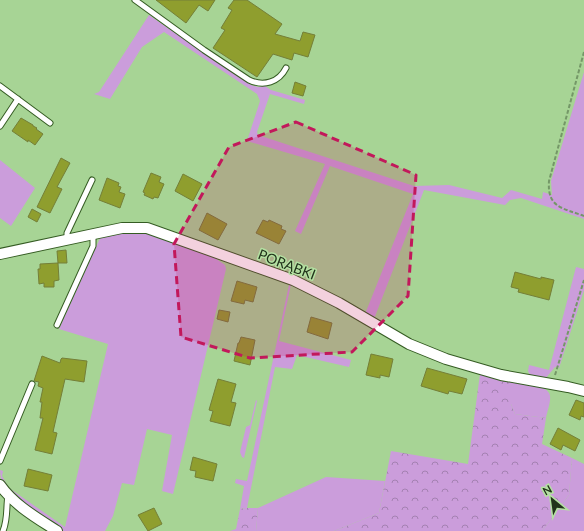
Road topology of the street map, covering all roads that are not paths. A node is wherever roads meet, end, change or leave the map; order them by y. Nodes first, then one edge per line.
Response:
1 (135, 0) edge
2 (286, 68) dead end
3 (0, 86) edge
4 (18, 99) junction
5 (50, 123) dead end
6 (0, 126) edge
7 (92, 180) dead end
8 (93, 234) junction
9 (67, 240) junction
10 (0, 254) edge
11 (57, 325) dead end
12 (32, 384) dead end
13 (584, 391) edge
14 (0, 461) edge
15 (0, 485) edge
16 (8, 495) junction
17 (3, 531) edge
18 (57, 531) edge

1 - 2 lane
3 - 4 lane
4 - 5 lane
4 - 6 lane
7 - 9 lane
8 - 9 street, PORĄBKI
8 - 11 lane
8 - 13 street, PORĄBKI
9 - 10 street, PORĄBKI
12 - 14 lane
15 - 16 street
16 - 17 lane
16 - 18 street

